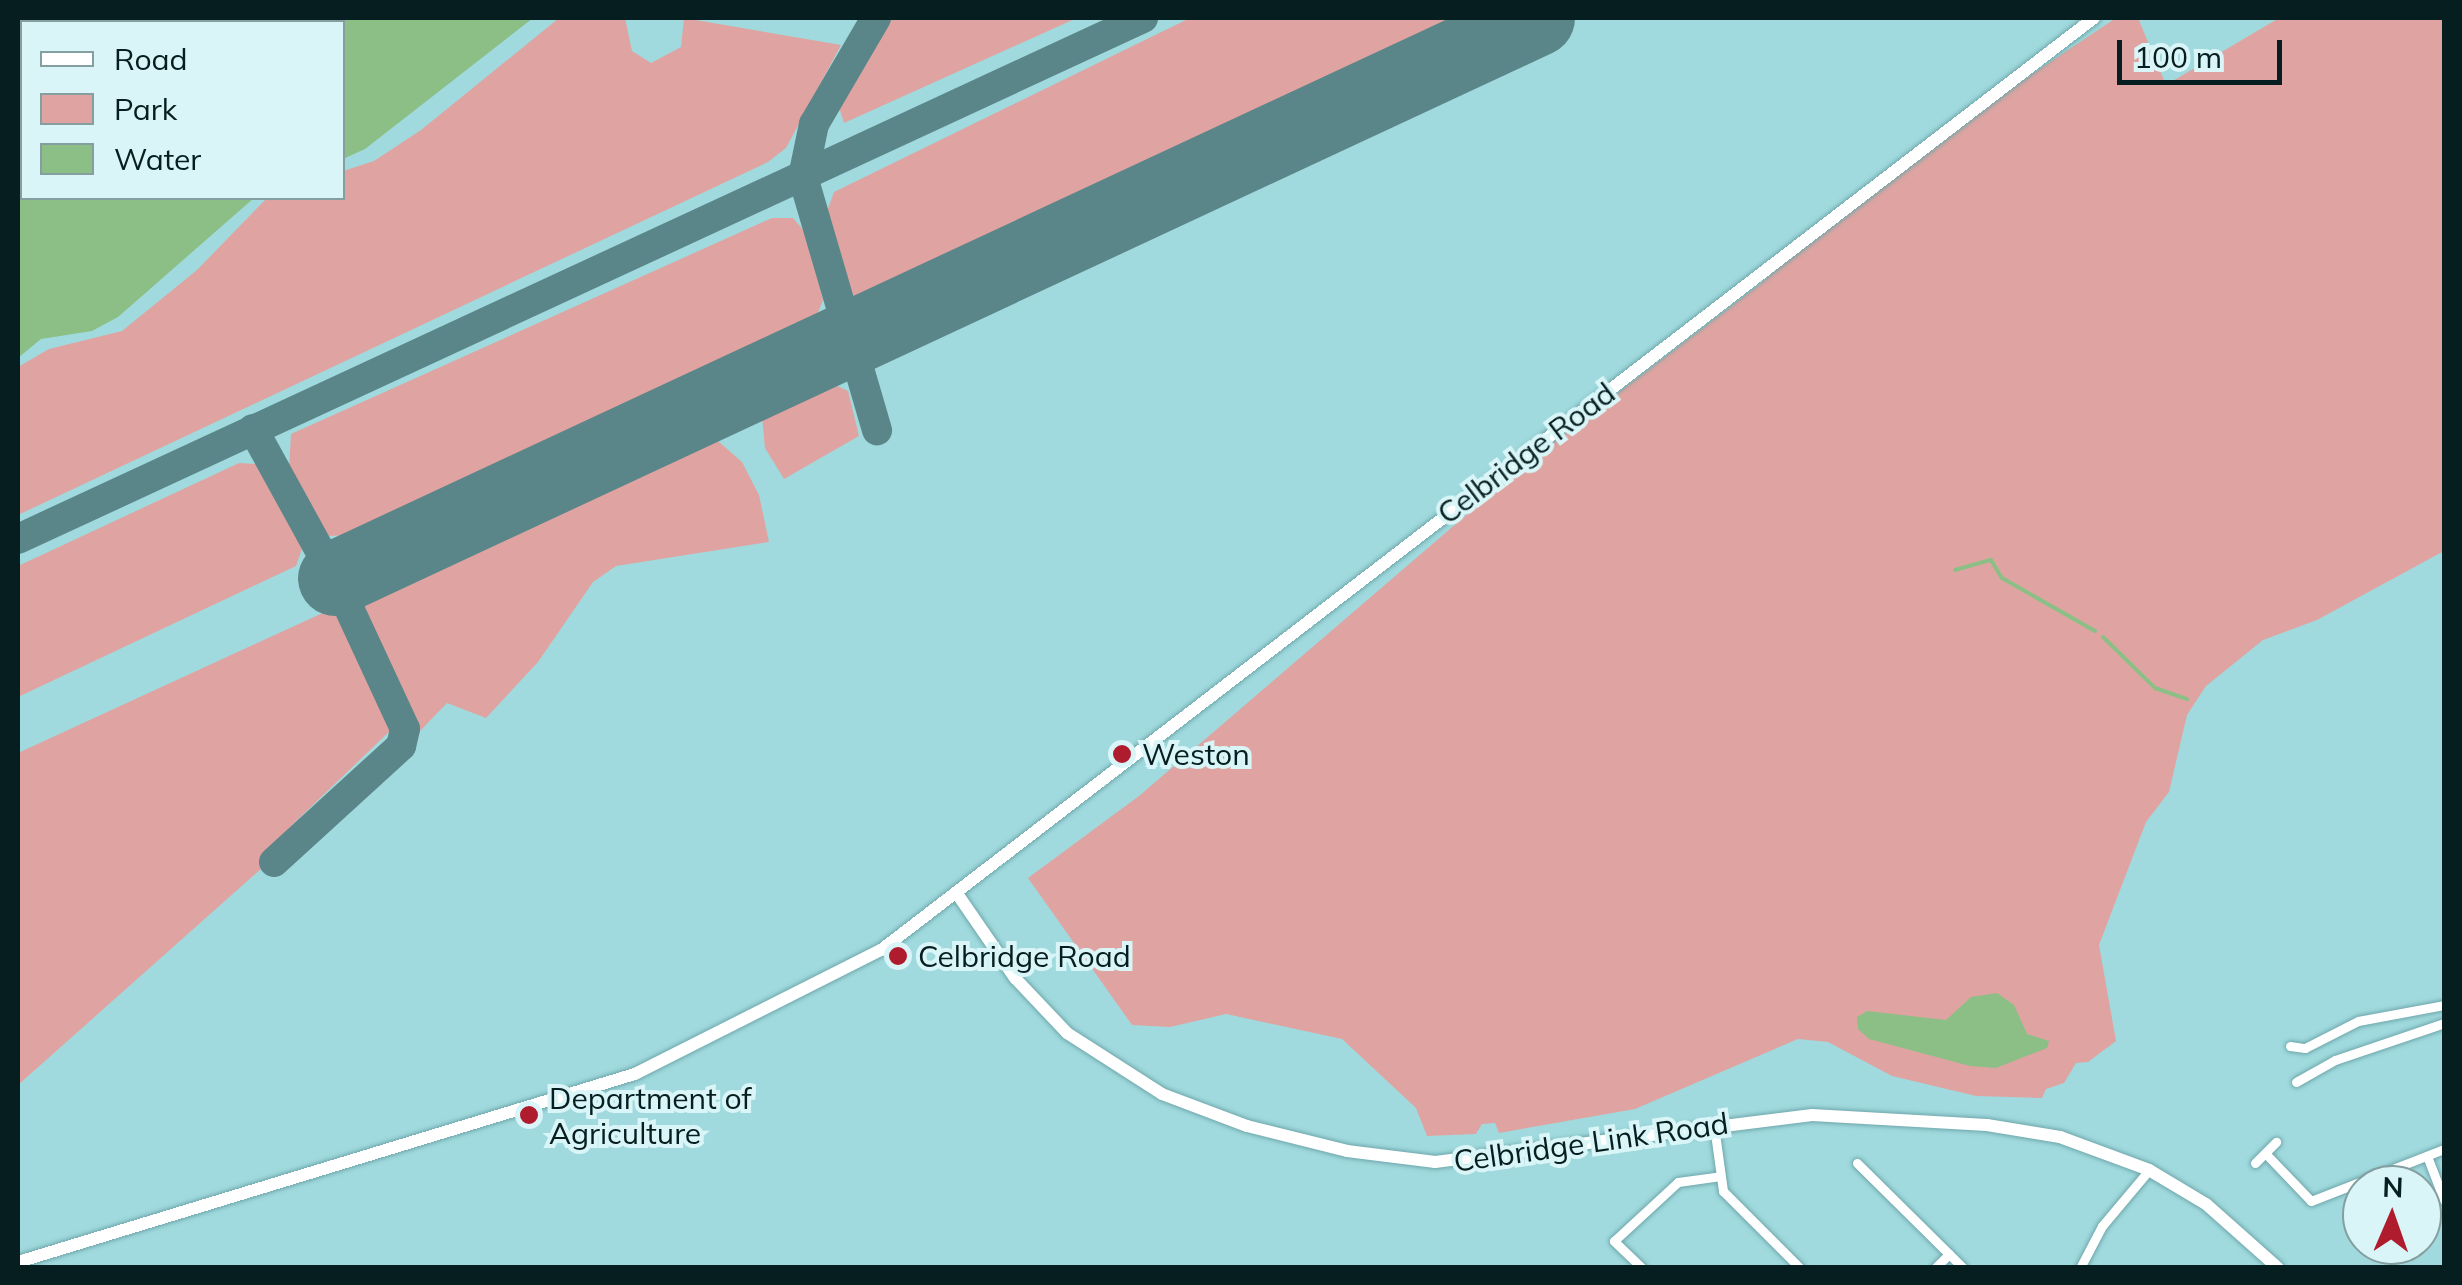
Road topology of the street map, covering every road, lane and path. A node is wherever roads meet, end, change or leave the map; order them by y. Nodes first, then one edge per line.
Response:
1 (2094, 18) edge
2 (958, 895) junction
3 (2444, 1005) edge
4 (2444, 1022) edge
5 (2290, 1046) dead end
6 (2296, 1082) dead end
7 (1714, 1126) junction
8 (2276, 1142) dead end
9 (2444, 1149) edge
10 (2265, 1153) junction
11 (2427, 1156) junction
12 (2255, 1162) dead end
13 (1857, 1164) dead end
14 (2149, 1170) junction
15 (1721, 1176) junction
16 (2444, 1200) edge
17 (1949, 1254) junction
18 (18, 1262) edge
19 (1642, 1268) edge
20 (1800, 1268) edge
21 (1936, 1268) edge
22 (1963, 1268) edge
23 (2080, 1268) edge
24 (2278, 1268) edge

1 - 2 main road, Celbridge Road
2 - 7 main road, Celbridge Link Road
2 - 18 main road, Celbridge Road
3 - 5 street
4 - 6 street
7 - 14 main road, Celbridge Link Road
7 - 15 street
8 - 10 street
9 - 11 street
10 - 11 street
10 - 12 street
11 - 16 street
13 - 17 street
14 - 23 street
14 - 24 main road, Celbridge Link Road
15 - 19 street
15 - 20 street
17 - 21 street
17 - 22 street

